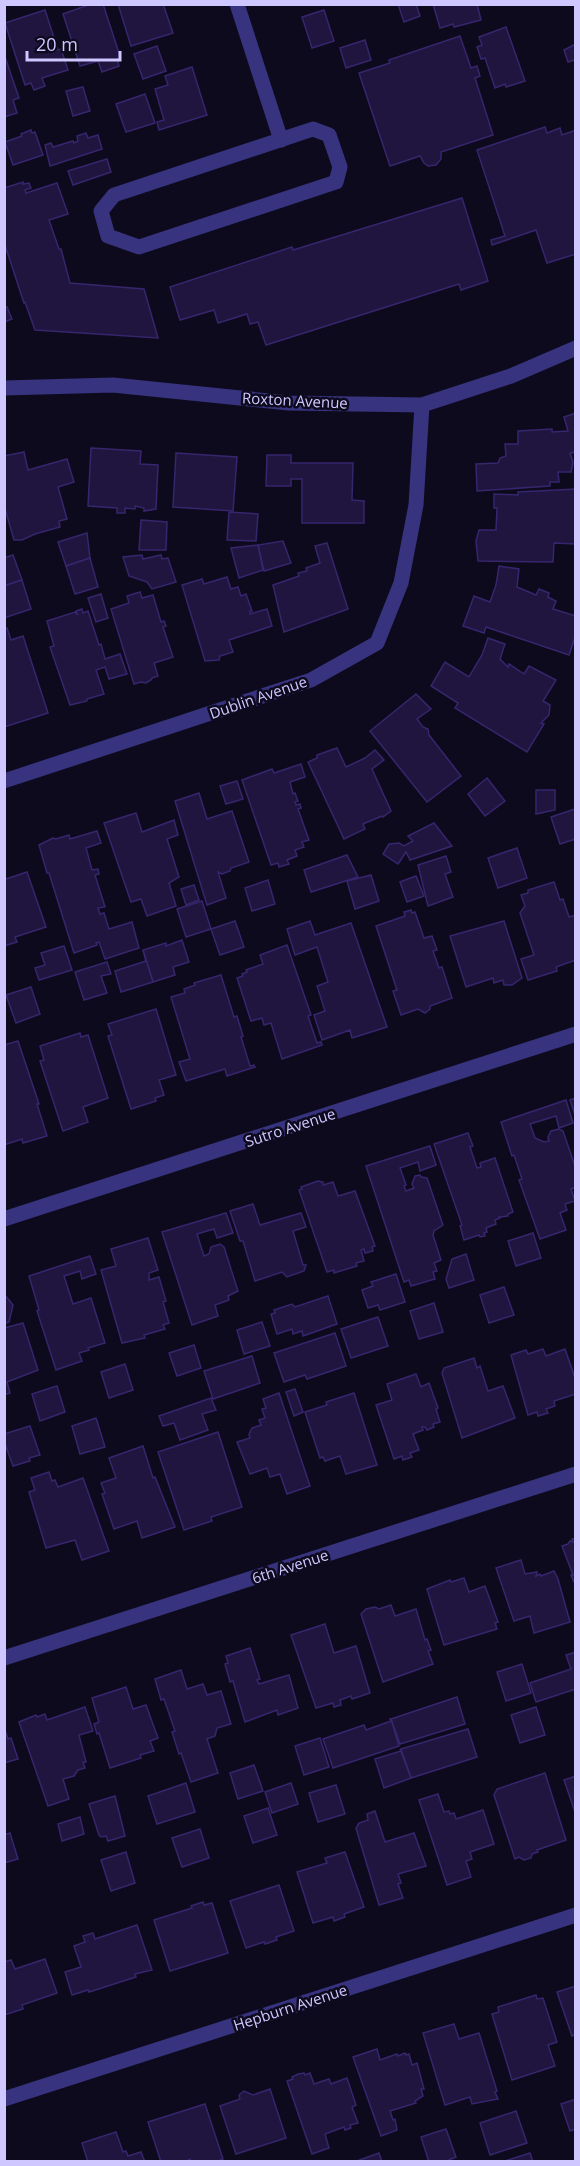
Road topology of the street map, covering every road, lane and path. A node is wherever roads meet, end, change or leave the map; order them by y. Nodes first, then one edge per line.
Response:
1 (237, 4) edge
2 (281, 140) junction
3 (576, 348) edge
4 (4, 388) edge
5 (422, 405) junction
6 (4, 781) edge
7 (576, 1034) edge
8 (4, 1219) edge
9 (576, 1474) edge
10 (4, 1658) edge
11 (576, 1915) edge
12 (4, 2099) edge

1 - 2 street
2 - 2 street
3 - 5 street, Roxton Avenue
4 - 5 street, Roxton Avenue
5 - 6 street, Dublin Avenue
7 - 8 street, Sutro Avenue
9 - 10 street, 6th Avenue
11 - 12 street, Hepburn Avenue

